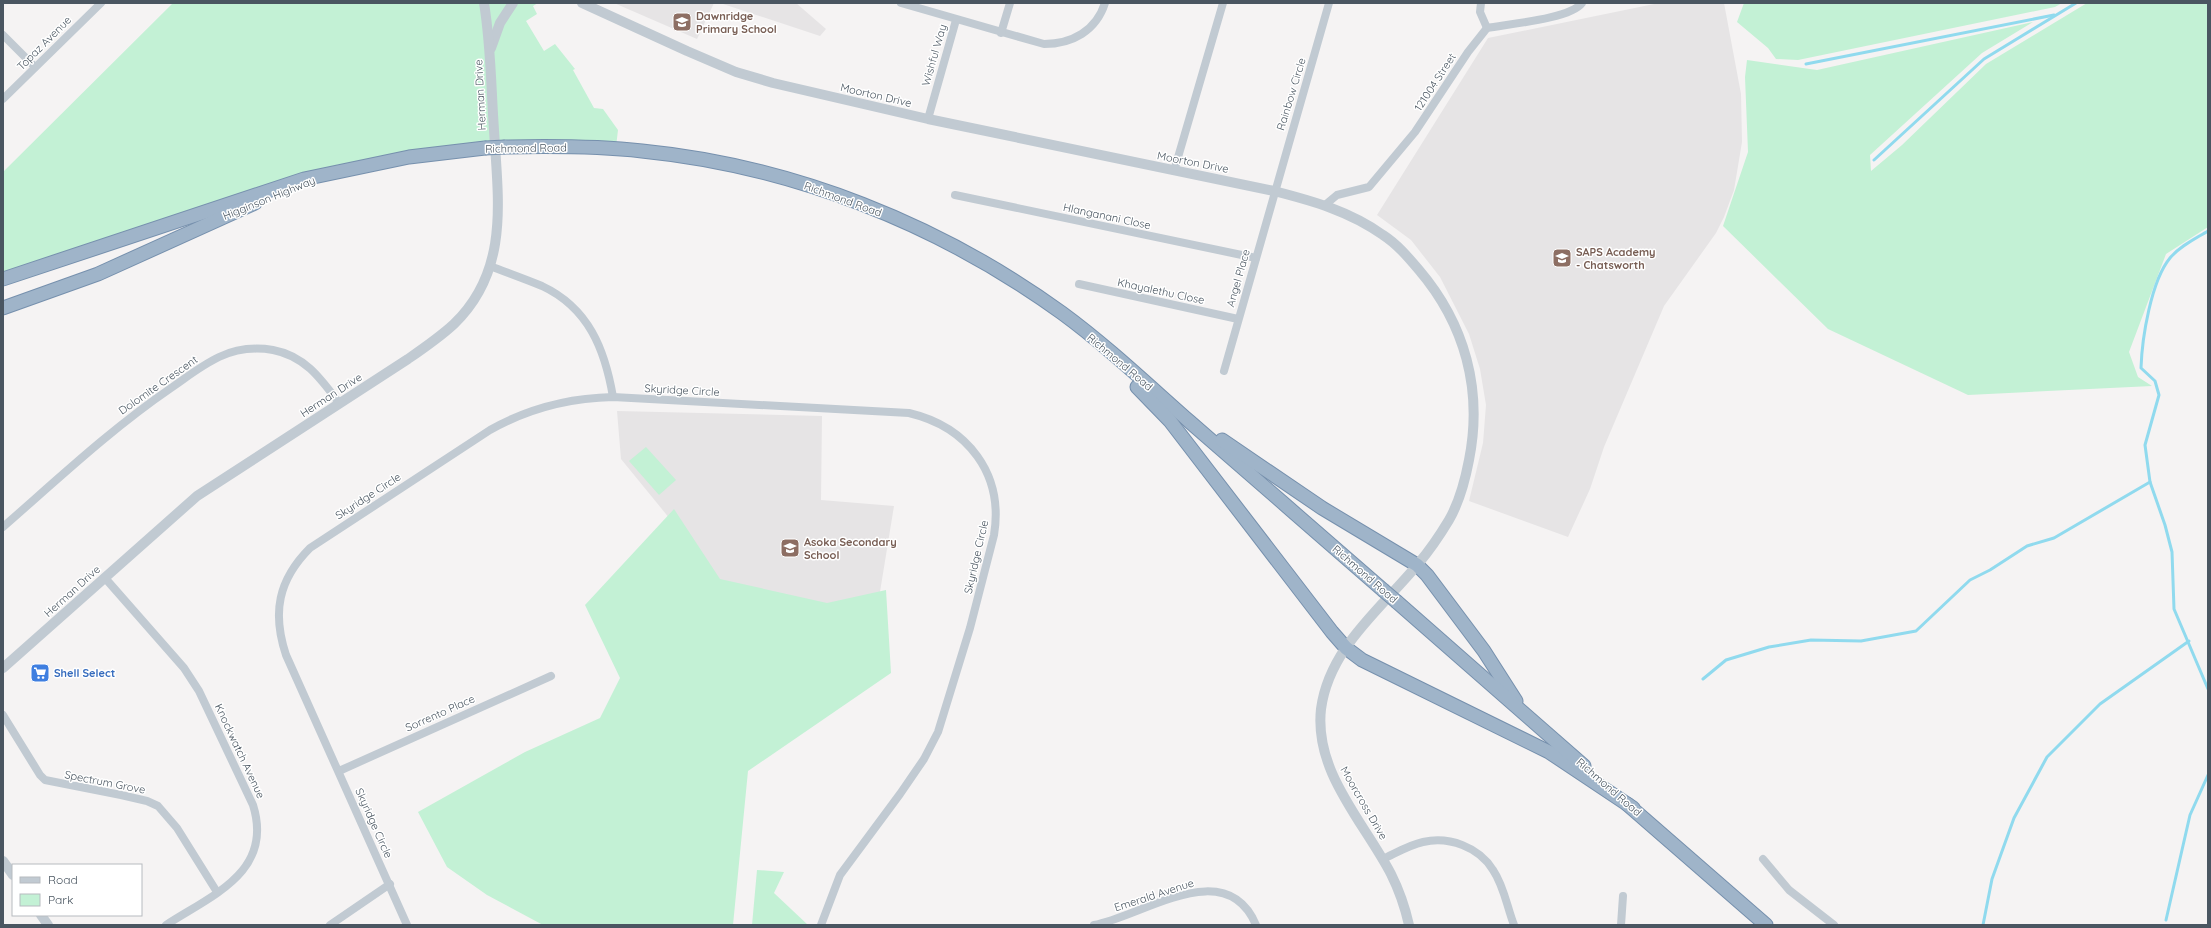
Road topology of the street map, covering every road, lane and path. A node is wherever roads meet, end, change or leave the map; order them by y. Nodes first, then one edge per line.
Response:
1 (101, 3) edge
2 (484, 3) edge
3 (513, 3) edge
4 (582, 3) edge
5 (900, 3) edge
6 (1010, 3) edge
7 (1105, 3) edge
8 (1223, 3) edge
9 (1329, 3) edge
10 (1481, 3) edge
11 (1582, 3) edge
12 (914, 5) edge
13 (956, 20) junction
14 (1488, 28) junction
15 (1001, 33) junction
16 (3, 35) edge
17 (490, 52) junction
18 (35, 67) junction
19 (3, 99) edge
20 (928, 119) junction
21 (1174, 171) junction
22 (320, 177) junction
23 (1274, 190) junction
24 (955, 195) dead end
25 (1325, 205) junction
26 (1256, 258) junction
27 (490, 266) junction
28 (3, 279) edge
29 (1079, 284) dead end
30 (3, 308) edge
31 (1061, 313) junction
32 (1238, 319) junction
33 (1224, 371) dead end
34 (1159, 395) junction
35 (613, 397) junction
36 (340, 403) junction
37 (3, 527) edge
38 (1417, 565) junction
39 (105, 578) junction
40 (1378, 607) joint
41 (1346, 648) junction
42 (3, 668) edge
43 (551, 676) dead end
44 (1522, 711) junction
45 (3, 715) edge
46 (339, 771) junction
47 (1633, 808) junction
48 (1383, 859) junction
49 (1763, 859) dead end
50 (3, 861) edge
51 (12, 874) edge
52 (390, 884) junction
53 (217, 892) junction
54 (1623, 896) dead end
55 (42, 916) edge
56 (48, 925) edge
57 (166, 925) edge
58 (330, 925) edge
59 (407, 925) edge
60 (821, 925) edge
61 (1094, 925) edge
62 (1256, 925) edge
63 (1408, 925) edge
64 (1514, 925) edge
65 (1621, 925) edge
66 (1766, 925) edge
67 (1834, 925) edge

1 - 18 street, Topaz Avenue
2 - 17 street, Herman Drive
3 - 17 street, Herman Drive
4 - 20 street, Moorton Drive
5 - 12 street
6 - 15 street
7 - 15 street
8 - 21 street
9 - 23 street, Rainbow Circle
10 - 14 street
11 - 14 street
12 - 13 street
13 - 15 street
13 - 20 street, Wishful Way
14 - 25 street, 121004 Street
16 - 18 street
17 - 27 street, Herman Drive
18 - 19 street, Topaz Avenue
20 - 21 street, Moorton Drive
21 - 23 street, Moorton Drive
22 - 28 highway, Higginson Highway
22 - 30 highway, Higginson Highway
22 - 31 highway, Richmond Road, bridge
23 - 25 street, Moorton Drive
23 - 26 street, Angel Place
24 - 26 street, Hlanganani Close
25 - 38 street, Moorton Drive
26 - 32 street, Angel Place
27 - 35 street
27 - 36 street, Herman Drive
29 - 32 street, Khayalethu Close
31 - 34 highway, Richmond Road
31 - 41 highway
32 - 33 street, Angel Place
34 - 38 highway
34 - 44 highway, Richmond Road, bridge
35 - 46 street, Skyridge Circle
35 - 60 street, Skyridge Circle
36 - 37 street, Dolomite Crescent
36 - 39 street, Herman Drive
38 - 40 street, Moorton Drive
38 - 44 highway
39 - 42 street, Herman Drive
39 - 53 street, Knockwatch Avenue
40 - 41 street, Moorcross Drive
41 - 47 highway
41 - 48 street, Moorcross Drive
43 - 46 street, Sorrento Place
44 - 47 highway, Richmond Road
45 - 53 street, Spectrum Grove
46 - 52 street, Skyridge Circle
47 - 66 highway, Richmond Road
48 - 63 street, Moorcross Drive
48 - 64 street
49 - 67 street
50 - 51 street
52 - 58 street
52 - 59 street, Skyridge Circle
53 - 57 street, Knockwatch Avenue
54 - 65 street
55 - 56 street
61 - 62 street, Emerald Avenue

